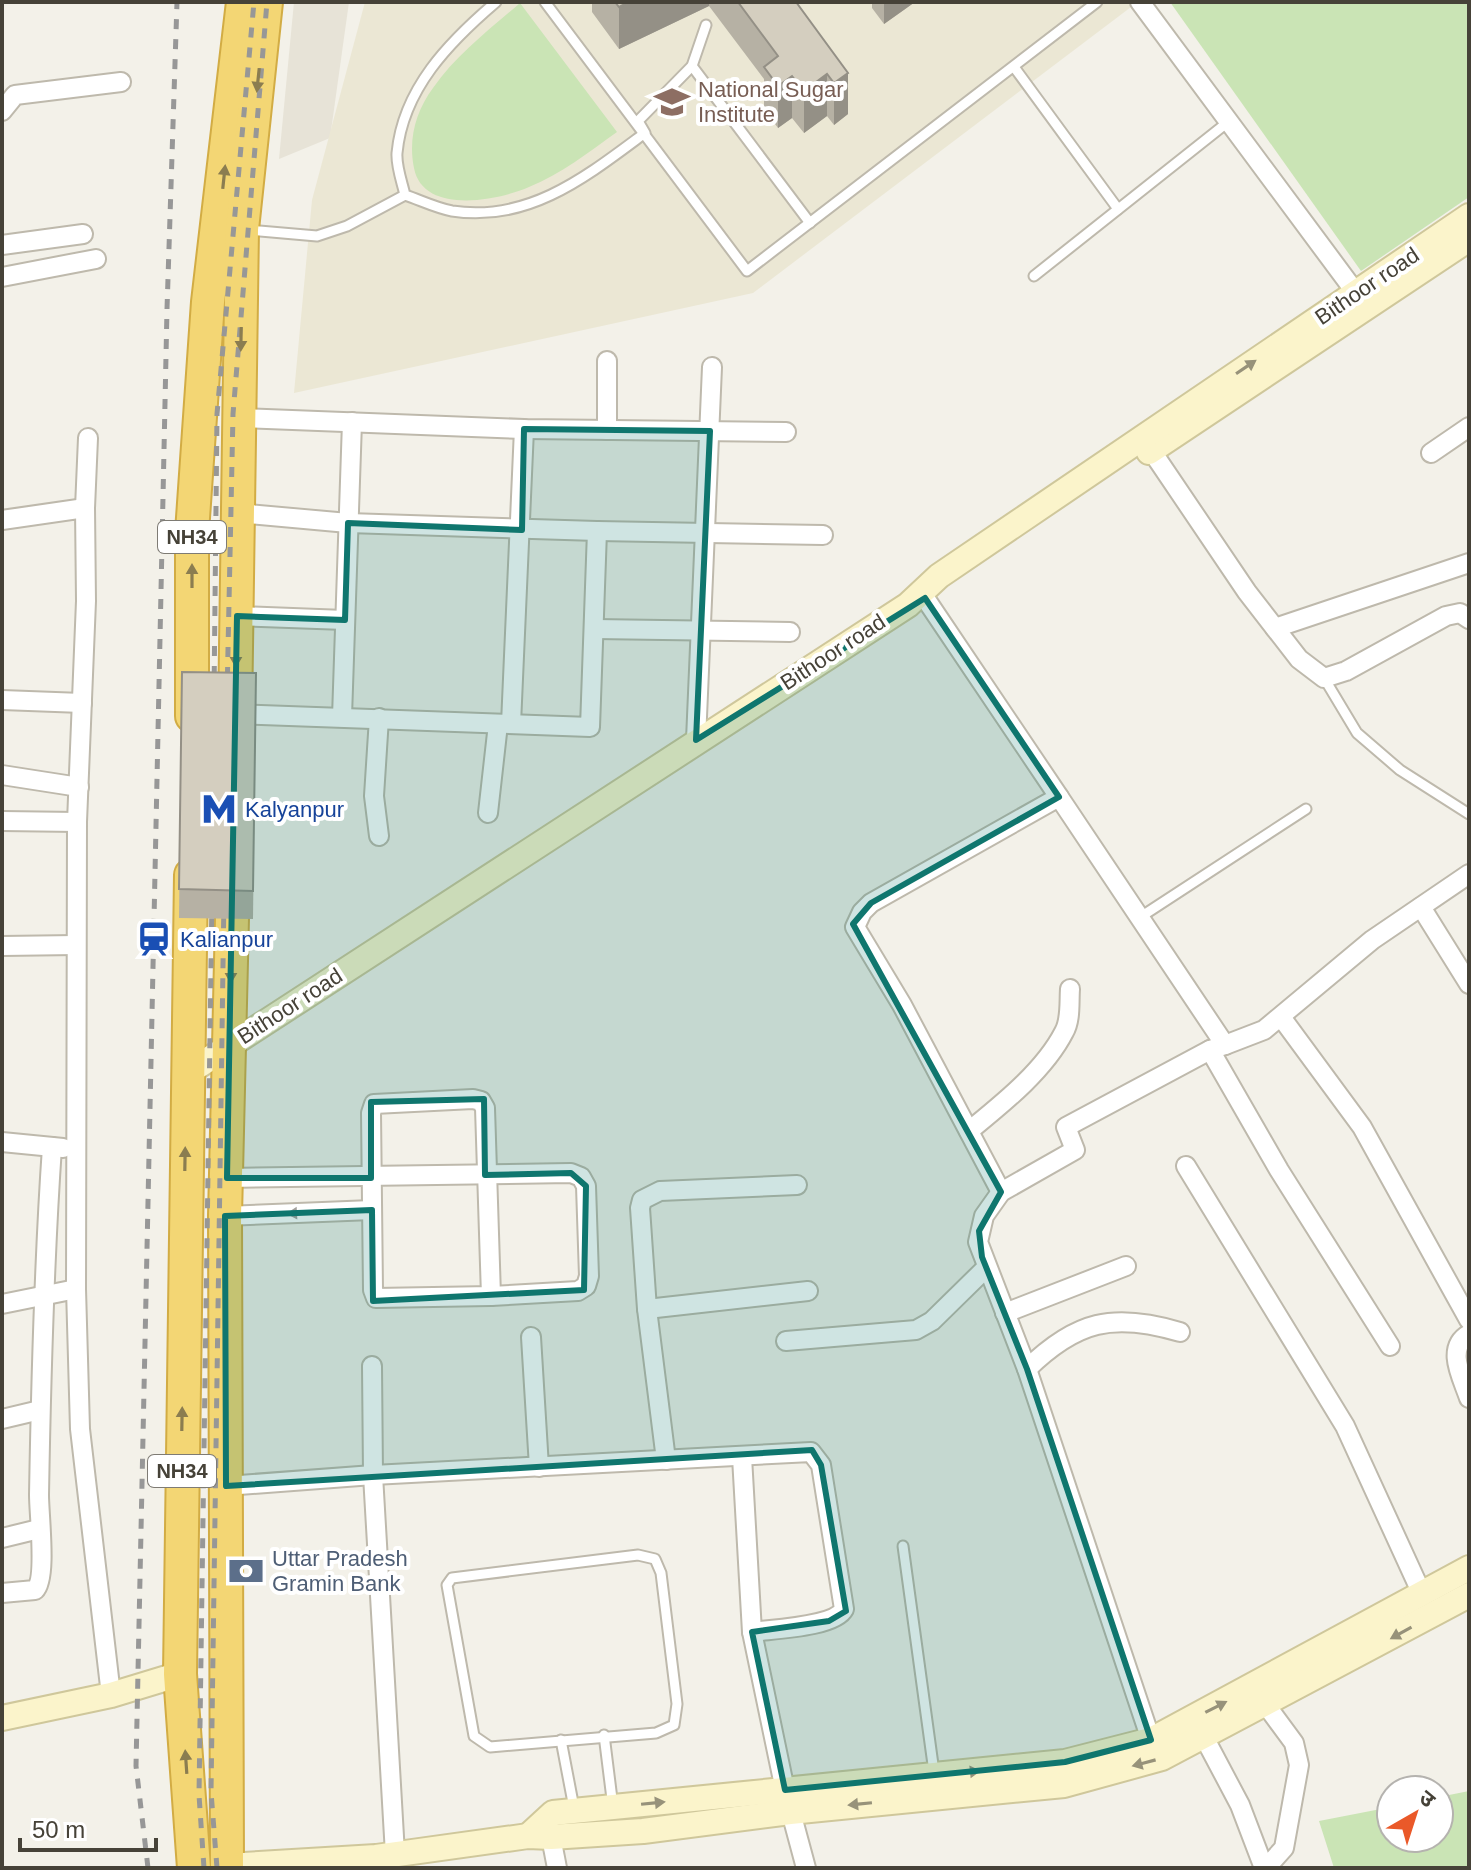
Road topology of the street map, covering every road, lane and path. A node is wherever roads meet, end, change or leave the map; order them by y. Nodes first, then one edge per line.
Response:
1 (243, 2) edge
2 (266, 2) edge
3 (496, 2) edge
4 (545, 2) edge
5 (1097, 2) edge
6 (1140, 2) edge
7 (706, 25) dead end
8 (692, 66) junction
9 (1014, 67) junction
10 (121, 82) dead end
11 (2, 111) edge
12 (1228, 122) junction
13 (645, 133) junction
14 (405, 195) junction
15 (1118, 209) junction
16 (1469, 216) edge
17 (810, 223) junction
18 (230, 227) junction
19 (83, 234) dead end
20 (1469, 239) edge
21 (2, 245) edge
22 (96, 259) dead end
23 (1034, 276) dead end
24 (2, 277) edge
25 (1356, 293) junction
26 (607, 361) dead end
27 (712, 367) dead end
28 (239, 418) junction
29 (352, 422) junction
30 (1469, 427) edge
31 (524, 429) junction
32 (607, 430) junction
33 (710, 431) junction
34 (786, 432) dead end
35 (88, 438) dead end
36 (1151, 450) junction
37 (1431, 453) dead end
38 (85, 508) junction
39 (238, 513) junction
40 (2, 520) edge
41 (348, 523) junction
42 (522, 530) junction
43 (597, 531) junction
44 (705, 531) junction
45 (823, 535) dead end
46 (1469, 563) edge
47 (916, 601) junction
48 (237, 616) junction
49 (1469, 619) edge
50 (345, 620) junction
51 (1275, 628) junction
52 (595, 629) junction
53 (699, 632) junction
54 (790, 632) dead end
55 (1324, 678) junction
56 (2, 700) edge
57 (82, 703) junction
58 (342, 717) junction
59 (379, 718) junction
60 (504, 724) junction
61 (235, 729) joint
62 (696, 740) junction
63 (192, 748) edge
64 (2, 775) edge
65 (79, 787) junction
66 (1059, 797) junction
67 (1306, 809) dead end
68 (488, 813) dead end
69 (1469, 814) edge
70 (2, 821) edge
71 (77, 822) junction
72 (379, 836) dead end
73 (191, 839) edge
74 (233, 840) edge
75 (1469, 874) edge
76 (1421, 907) junction
77 (1142, 916) junction
78 (76, 945) junction
79 (2, 946) edge
80 (1469, 984) edge
81 (1070, 989) dead end
82 (1281, 1017) junction
83 (230, 1045) junction
84 (1218, 1047) junction
85 (186, 1074) junction
86 (969, 1131) junction
87 (2, 1142) edge
88 (52, 1147) junction
89 (75, 1150) junction
90 (1186, 1166) dead end
91 (485, 1175) junction
92 (227, 1178) junction
93 (371, 1178) junction
94 (797, 1185) dead end
95 (1001, 1192) junction
96 (372, 1210) junction
97 (225, 1216) junction
98 (1126, 1266) dead end
99 (986, 1268) junction
100 (76, 1289) junction
101 (808, 1291) dead end
102 (42, 1296) junction
103 (491, 1296) junction
104 (2, 1304) edge
105 (647, 1309) junction
106 (1005, 1313) junction
107 (1469, 1320) edge
108 (1180, 1332) dead end
109 (1469, 1334) edge
110 (531, 1337) dead end
111 (786, 1341) dead end
112 (1390, 1346) dead end
113 (372, 1366) dead end
114 (1027, 1369) junction
115 (1469, 1398) edge
116 (40, 1410) junction
117 (2, 1419) edge
118 (742, 1457) junction
119 (666, 1460) junction
120 (539, 1467) junction
121 (373, 1475) junction
122 (226, 1486) junction
123 (39, 1529) junction
124 (2, 1538) edge
125 (903, 1546) dead end
126 (1469, 1568) edge
127 (2, 1593) edge
128 (1422, 1594) junction
129 (1469, 1595) edge
130 (752, 1632) junction
131 (180, 1674) junction
132 (111, 1695) junction
133 (1266, 1705) junction
134 (2, 1718) edge
135 (604, 1735) junction
136 (1204, 1737) junction
137 (561, 1740) junction
138 (1151, 1740) junction
139 (935, 1775) junction
140 (788, 1801) junction
141 (613, 1807) junction
142 (575, 1811) junction
143 (540, 1836) junction
144 (384, 1860) edge
145 (227, 1867) edge
146 (194, 1868) edge
147 (557, 1868) edge
148 (806, 1868) edge
149 (1265, 1868) edge

18 -> 1 highway, NH34
2 -> 18 highway, NH34
3 - 14 lane
4 - 13 lane
5 - 9 lane
6 - 12 street
7 - 8 lane
8 - 13 lane
8 - 17 lane
9 - 15 lane
9 - 17 lane
10 - 11 street
12 - 15 lane
12 - 25 street
13 - 14 lane
13 - 17 lane
14 - 18 lane
15 - 23 lane
16 - 25 street, Bithoor road
18 -> 28 highway, NH34
63 -> 18 highway, NH34
19 - 21 street
20 - 36 street
22 - 24 street
47 -> 25 street, Bithoor road
26 - 32 street
27 - 33 street
28 - 29 street
28 - 39 highway, NH34
29 - 31 street
29 - 41 street
30 - 37 street
31 - 32 street
31 - 42 street
32 - 33 street
33 - 34 street
33 - 44 street
35 - 38 street
36 - 47 street
36 - 51 street
38 - 40 street
38 - 57 street
39 - 41 street
39 - 48 highway, NH34
41 - 42 street
41 - 50 street
42 - 43 street
42 - 60 street
43 - 44 street
43 - 52 street
44 - 45 street
44 - 53 street
46 - 51 street
47 - 62 street, Bithoor road
47 - 66 street
48 - 50 street
48 -> 61 highway, NH34
49 - 55 street
50 - 58 street
51 - 55 street
52 - 53 street
52 - 60 street
53 - 54 street
53 - 62 street
55 - 69 lane
56 - 57 street
57 - 65 street
58 - 59 street
58 - 61 street
59 - 60 street
59 - 72 street
60 - 68 street
62 - 83 street, Bithoor road
64 - 65 street
65 - 71 street
66 - 77 street
66 - 86 street
67 - 77 lane
70 - 71 street
71 - 78 street
73 - 85 highway, NH34
74 -> 83 highway, NH34
75 - 76 street
76 - 80 street
76 - 82 street
77 - 84 street
78 - 79 street
78 - 89 street
81 - 86 street
82 - 84 street
82 - 107 street
83 - 85 street, Bithoor road
83 - 92 highway, NH34
84 - 95 street
84 - 112 street
131 -> 85 highway, NH34
86 - 95 street
87 - 88 street
88 - 89 street
88 - 102 street
89 - 100 street
90 - 128 street
91 - 93 street
91 - 93 street
91 - 103 street
91 - 103 street
92 - 93 street
92 - 97 highway, NH34
93 - 96 street
94 - 105 street
95 - 99 street
96 -> 97 street
96 - 103 street
97 - 122 highway, NH34
98 - 106 street
99 - 106 street
99 - 111 street
100 - 102 street
100 - 132 street
101 - 105 street
102 - 104 street
102 - 116 street
105 - 119 street
106 - 114 street
108 - 114 street
109 - 115 street
110 - 120 street
113 - 121 street
114 - 138 street
116 - 117 street
116 - 123 street
118 - 119 street
118 - 130 street
118 - 130 street
119 - 120 street
120 - 121 street
121 - 122 street
121 - 144 street
122 - 145 highway, NH34
123 - 124 street
123 - 127 street
125 - 139 lane
126 - 128 street
138 -> 128 street
129 -> 133 street
130 - 140 street
131 - 132 street
146 -> 131 highway, NH34
132 - 134 street
133 - 136 street
133 - 149 street
135 - 137 lane
135 - 137 lane
135 - 141 lane
136 -> 140 street
136 - 149 street
137 - 142 lane
139 -> 138 street
139 - 140 street
141 -> 140 street
140 - 143 street
140 - 148 street
141 - 142 street
142 - 143 street
143 - 144 street
143 - 147 street
144 - 145 street

